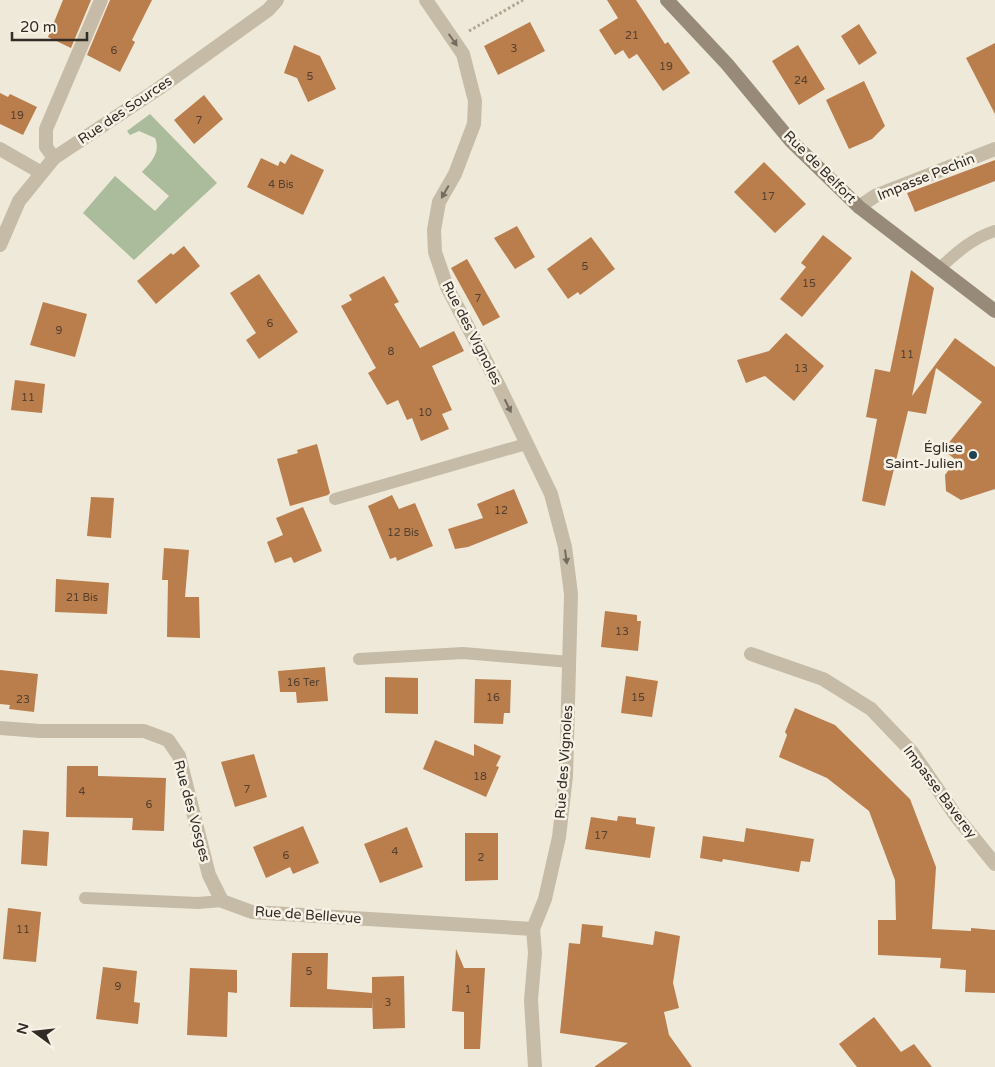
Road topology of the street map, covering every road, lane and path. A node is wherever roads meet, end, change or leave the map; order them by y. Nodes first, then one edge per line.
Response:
1 (101, 0) edge
2 (278, 0) edge
3 (426, 0) edge
4 (523, 0) edge
5 (667, 0) edge
6 (453, 40) junction
7 (0, 149) edge
8 (995, 149) edge
9 (54, 158) junction
10 (40, 172) junction
11 (859, 207) junction
12 (995, 231) edge
13 (0, 245) edge
14 (940, 268) junction
15 (995, 311) edge
16 (526, 444) junction
17 (335, 499) dead end
18 (751, 654) dead end
19 (358, 659) dead end
20 (570, 662) junction
21 (0, 728) edge
22 (995, 864) edge
23 (85, 898) dead end
24 (222, 901) junction
25 (533, 929) junction
26 (535, 1067) edge

1 - 9 street
2 - 9 street, Rue des Sources
3 - 6 street, Rue des Vignoles
4 - 6 path
5 - 11 main road, Rue de Belfort
6 -> 16 street, Rue des Vignoles
7 - 10 street
8 - 11 street, Impasse Pechin
9 - 10 street, Rue des Sources
10 - 13 street, Rue des Sources
11 - 14 main road, Rue de Belfort
12 - 14 lane
14 - 15 main road, Rue de Belfort
16 - 17 lane
16 -> 20 street, Rue des Vignoles
18 - 22 street, Impasse Baverey
19 - 20 lane
20 - 25 street, Rue des Vignoles
21 - 24 street, Rue des Vosges
23 - 24 lane, Rue de Bellevue
24 - 25 street, Rue de Bellevue
25 - 26 street, Rue des Vignoles

